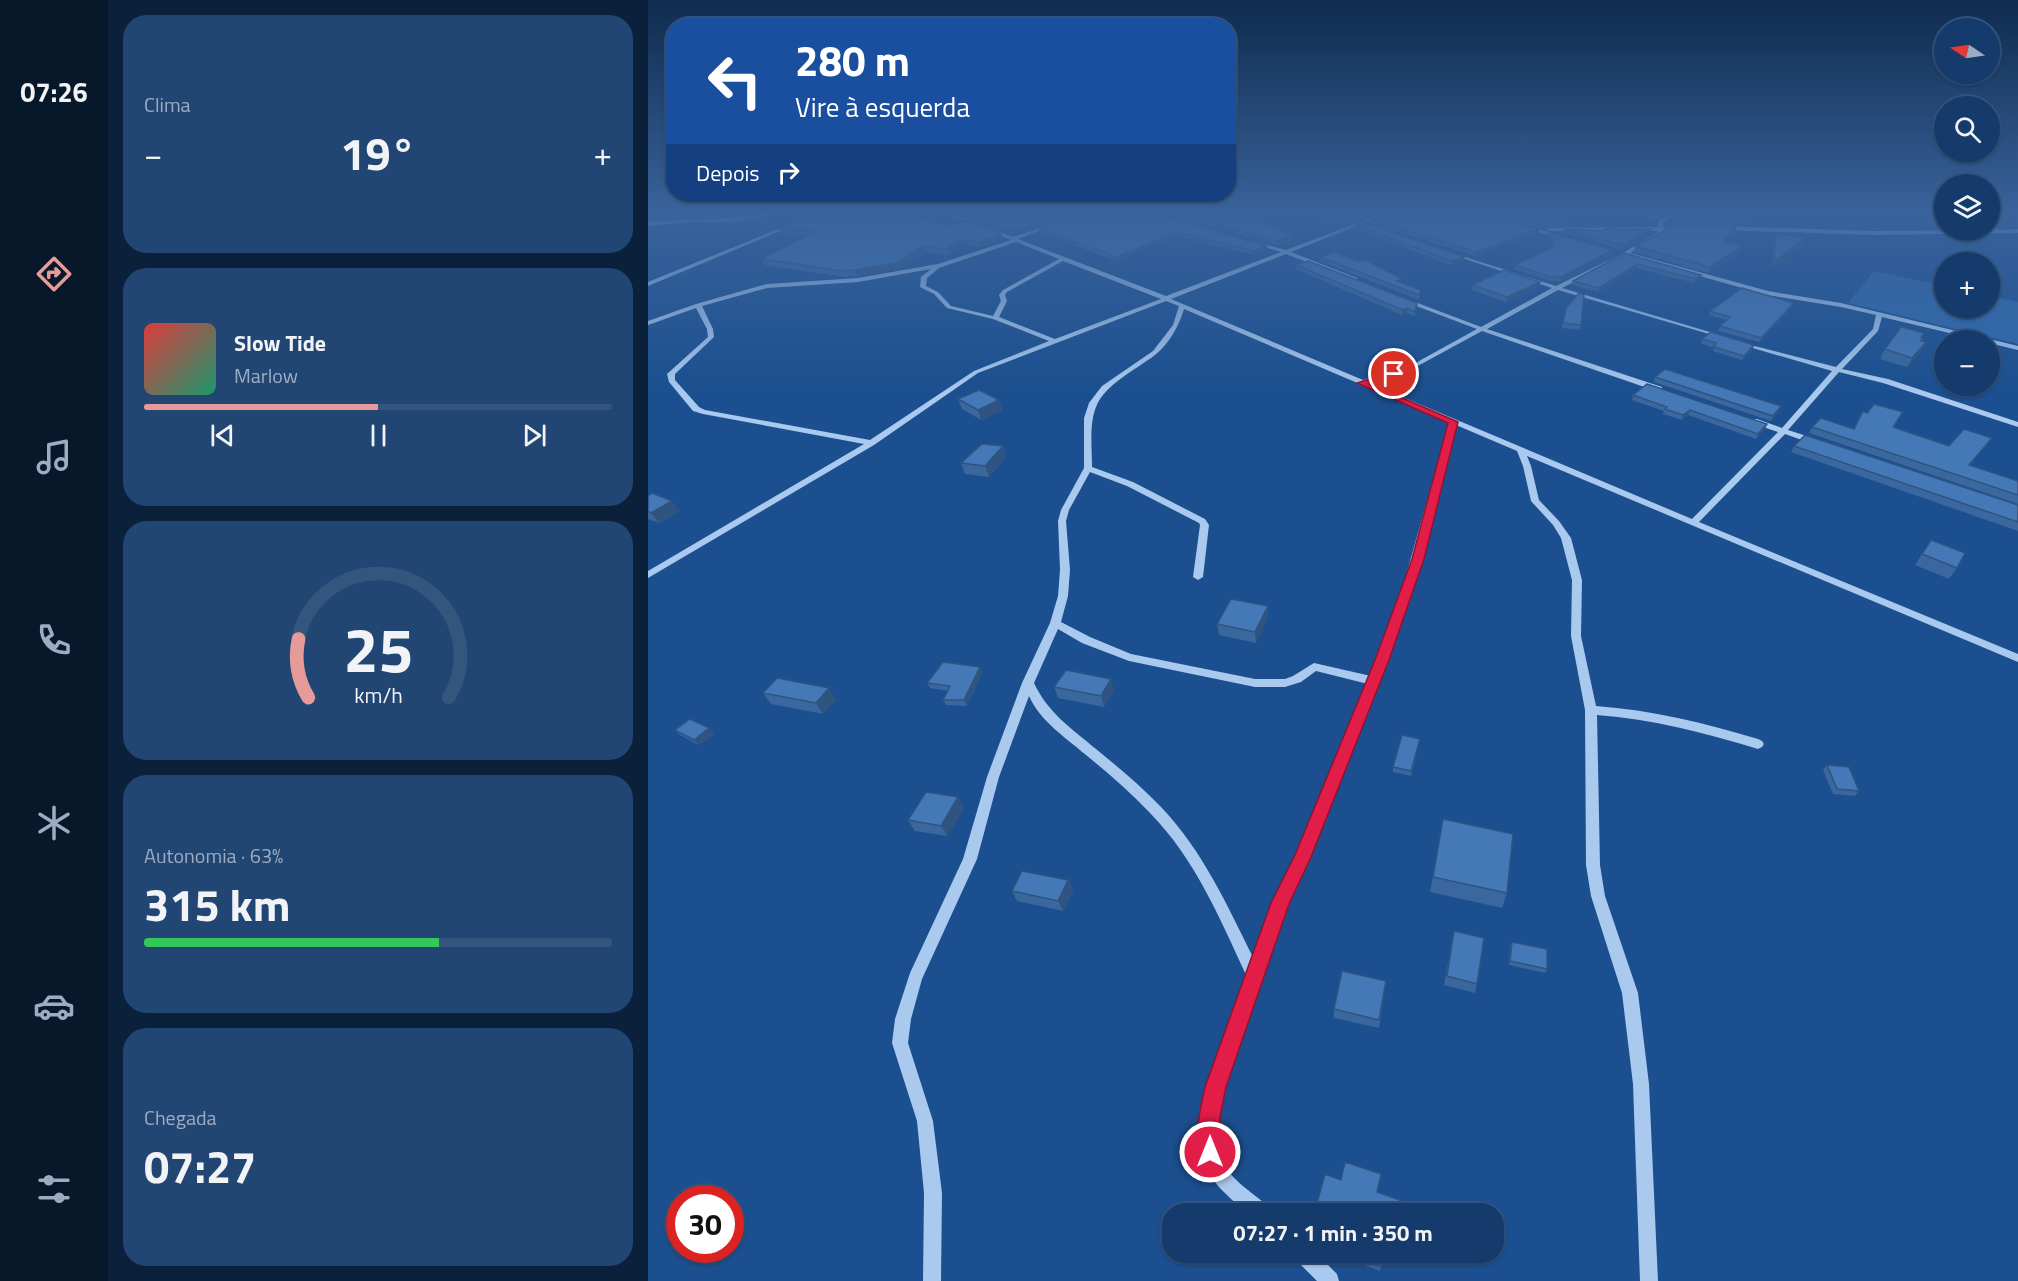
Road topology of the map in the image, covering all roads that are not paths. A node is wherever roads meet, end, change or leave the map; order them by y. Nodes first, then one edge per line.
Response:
1 (673, 274) edge
2 (894, 274) edge
3 (928, 274) edge
4 (1036, 274) edge
5 (1104, 274) edge
6 (1231, 274) edge
7 (1341, 274) edge
8 (1514, 274) edge
9 (1585, 274) edge
10 (1697, 274) edge
11 (648, 284) edge
12 (1367, 284) edge
13 (1557, 288) junction
14 (1397, 296) edge
15 (1167, 299) junction
16 (698, 305) junction
17 (1182, 305) junction
18 (1880, 314) junction
19 (995, 318) junction
20 (648, 323) edge
21 (1482, 329) junction
22 (1057, 342) junction
23 (2018, 348) edge
24 (1837, 370) junction
25 (1362, 383) junction
26 (1671, 393) edge
27 (1749, 420) edge
28 (1453, 422) junction
29 (2018, 425) edge
30 (1783, 431) junction
31 (871, 443) junction
32 (1827, 446) edge
33 (1520, 450) junction
34 (1088, 468) junction
35 (1695, 521) junction
36 (649, 573) edge
37 (1198, 577) dead end
38 (1055, 623) junction
39 (2018, 658) edge
40 (1374, 681) junction
41 (1028, 683) junction
42 (1591, 710) junction
43 (1758, 744) dead end
44 (1255, 977) junction
45 (1252, 1203) edge
46 (1313, 1263) edge
47 (932, 1281) edge
48 (1330, 1281) edge
49 (1649, 1281) edge

1 - 11 street
2 - 16 street
3 - 19 street
4 - 19 street
5 - 15 street
6 - 15 street
7 - 12 street
8 - 13 street
9 - 13 street
10 - 18 street
13 - 21 street
13 - 24 street
14 - 21 street
15 - 17 street
15 - 22 street
16 - 20 street
16 - 31 street
17 - 25 street
17 - 34 street
18 - 23 street
18 - 24 street
19 - 22 street
21 - 25 street
21 - 26 street
22 - 31 street
24 - 29 street
24 - 30 street
25 - 28 street
27 - 30 street
28 - 33 street
28 - 40 street
30 - 32 street
30 - 35 street
31 - 36 street
33 - 35 street
33 - 42 street
34 - 37 street
34 - 38 street
35 - 39 street
38 - 40 street
38 - 41 street
40 - 44 street
41 - 44 street
41 - 47 street
42 - 43 street
42 - 49 street
44 - 45 street
46 - 48 street

